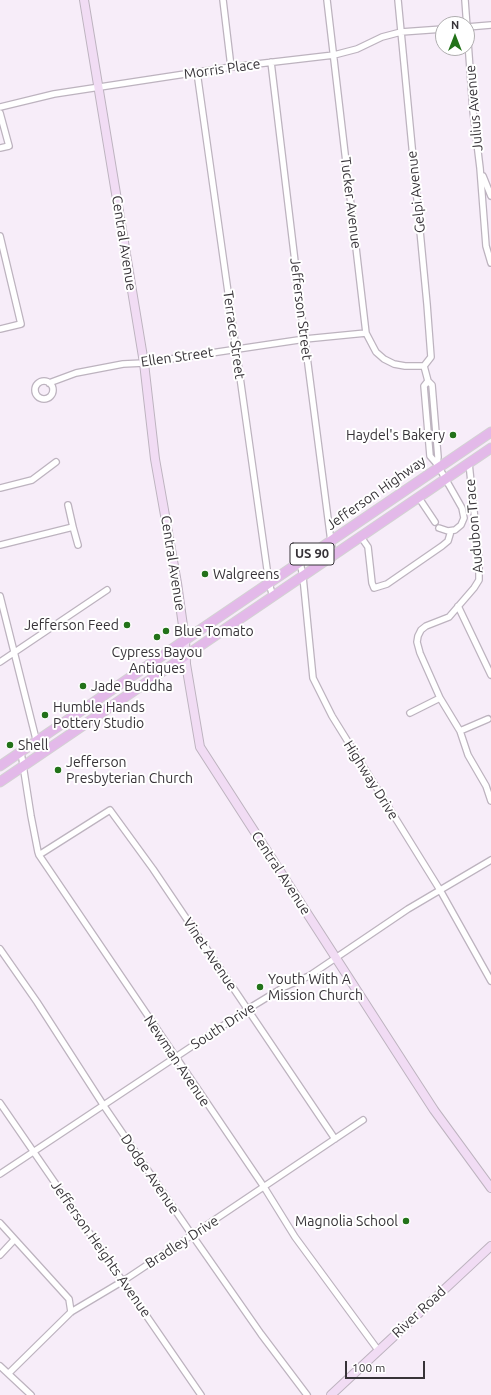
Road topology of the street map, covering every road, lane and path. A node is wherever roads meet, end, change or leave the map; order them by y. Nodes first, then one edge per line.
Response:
1 (84, 0) edge
2 (223, 0) edge
3 (327, 0) edge
4 (398, 0) edge
5 (465, 0) edge
6 (466, 16) edge
7 (491, 25) edge
8 (475, 26) edge
9 (435, 30) edge
10 (401, 32) junction
11 (334, 55) junction
12 (469, 56) edge
13 (271, 62) junction
14 (232, 67) junction
15 (197, 72) junction
16 (99, 87) junction
17 (0, 107) edge
18 (0, 113) edge
19 (0, 148) edge
20 (480, 168) junction
21 (491, 196) edge
22 (0, 236) edge
23 (491, 263) edge
24 (0, 329) edge
25 (366, 333) junction
26 (306, 339) junction
27 (236, 348) junction
28 (144, 363) junction
29 (424, 366) junction
30 (428, 381) junction
31 (49, 383) dead end
32 (491, 432) edge
33 (491, 448) edge
34 (56, 462) dead end
35 (469, 463) junction
36 (438, 465) junction
37 (445, 480) junction
38 (0, 488) edge
39 (419, 498) junction
40 (68, 505) dead end
41 (435, 522) dead end
42 (73, 526) junction
43 (439, 528) dead end
44 (451, 531) junction
45 (361, 537) junction
46 (331, 542) junction
47 (0, 544) edge
48 (78, 545) dead end
49 (333, 556) junction
50 (300, 562) junction
51 (302, 577) junction
52 (269, 583) junction
53 (107, 590) dead end
54 (0, 596) edge
55 (273, 597) junction
56 (458, 606) junction
57 (185, 640) junction
58 (14, 653) junction
59 (186, 656) junction
60 (0, 662) edge
61 (491, 675) edge
62 (440, 698) junction
63 (410, 713) dead end
64 (488, 719) dead end
65 (460, 731) junction
66 (37, 742) junction
67 (21, 752) junction
68 (40, 755) junction
69 (0, 766) edge
70 (24, 766) junction
71 (0, 782) edge
72 (489, 785) edge
73 (491, 801) edge
74 (39, 856) junction
75 (491, 860) edge
76 (440, 890) junction
77 (0, 949) edge
78 (336, 958) junction
79 (491, 981) edge
80 (248, 1009) junction
81 (175, 1058) junction
82 (0, 1103) edge
83 (104, 1106) junction
84 (363, 1120) dead end
85 (335, 1139) junction
86 (33, 1152) junction
87 (0, 1174) edge
88 (264, 1187) junction
89 (491, 1188) edge
90 (0, 1224) edge
91 (192, 1236) junction
92 (14, 1240) junction
93 (491, 1246) edge
94 (0, 1255) edge
95 (123, 1281) junction
96 (71, 1312) junction
97 (378, 1350) junction
98 (0, 1366) edge
99 (9, 1373) junction
100 (31, 1395) edge
101 (201, 1395) edge
102 (307, 1395) edge
103 (331, 1395) edge

1 - 16 main road, Central Avenue
2 - 14 street
3 - 11 street, Tucker Avenue
4 - 10 street, Gelpi Avenue
5 - 6 street, Julius Avenue
7 - 8 street
9 - 10 street, Morris Place
10 - 11 street, Morris Place
10 - 29 street, Gelpi Avenue
11 - 13 street, Morris Place
11 - 25 street, Tucker Avenue
12 - 20 street, Julius Avenue
13 - 14 street, Morris Place
13 - 26 street, Jefferson Street
14 - 15 street, Morris Place
15 - 16 street, Morris Place
15 - 27 street, Terrace Street
16 - 17 street, Morris Place
16 - 28 main road, Central Avenue
18 - 19 street
20 - 21 street
20 - 23 street, Julius Avenue
22 - 24 street
25 - 26 street, Ellen Street
25 - 29 street, Tucker Avenue
26 - 27 street, Ellen Street
26 - 46 street, Jefferson Street
27 - 28 street, Ellen Street
27 - 52 street, Terrace Street
28 - 31 street, Ellen Street
28 - 57 main road, Central Avenue
29 - 30 street
30 - 36 street
30 - 36 street
32 - 36 main road, Jefferson Highway / US 90
33 - 35 main road, Jefferson Highway / US 90
34 - 38 street
35 - 37 main road, Jefferson Highway / US 90
35 - 56 street, Audubon Trace
36 - 37 street
36 - 46 main road, Jefferson Highway / US 90
37 - 39 main road, Jefferson Highway / US 90
37 - 44 street
39 - 41 street
39 - 45 main road, Jefferson Highway / US 90
40 - 42 street
42 - 47 street
42 - 48 street
43 - 44 street
44 - 45 street
45 - 49 main road, Jefferson Highway / US 90
46 - 49 street, Jefferson Street
46 - 50 main road, Jefferson Highway / US 90
49 - 51 main road, Jefferson Highway / US 90
50 - 51 street, Highway Drive
50 - 52 main road, Jefferson Highway / US 90
51 - 55 main road, Jefferson Highway / US 90
51 - 76 street, Highway Drive
52 - 55 street, Terrace Street
52 - 57 main road, Jefferson Highway / US 90
53 - 58 street
54 - 58 street
55 - 59 main road, Jefferson Highway / US 90
56 - 61 street
56 - 62 street, Audubon Trace
57 - 59 main road, Central Avenue
57 - 66 main road, Jefferson Highway / US 90
58 - 60 street
58 - 66 street
59 - 68 main road, Jefferson Highway / US 90
59 - 78 main road, Central Avenue
62 - 63 street
62 - 65 street, Audubon Trace
64 - 65 street
65 - 72 street, Audubon Trace
66 - 67 main road, Jefferson Highway / US 90
66 - 68 street
67 - 69 main road, Jefferson Highway / US 90
67 - 70 street, Newman Avenue
68 - 70 main road, Jefferson Highway / US 90
70 - 71 main road, Jefferson Highway / US 90
70 - 74 street, Newman Avenue
72 - 73 street, Audubon Trace
74 - 80 street, Vinet Avenue
74 - 81 street, Newman Avenue
75 - 76 street, South Drive
76 - 78 street, South Drive
76 - 79 street, Highway Drive
77 - 83 street, Dodge Avenue
78 - 80 street, South Drive
78 - 89 main road, Central Avenue
80 - 81 street, South Drive
80 - 85 street, Vinet Avenue
81 - 83 street, South Drive
81 - 88 street, Newman Avenue
82 - 86 street, Jefferson Heights Avenue
83 - 86 street, South Drive
83 - 91 street, Dodge Avenue
84 - 85 street, Bradley Drive
85 - 88 street, Bradley Drive
86 - 87 street, South Drive
86 - 95 street, Jefferson Heights Avenue
88 - 91 street, Bradley Drive
88 - 97 street, Newman Avenue
90 - 92 street
91 - 95 street, Bradley Drive
91 - 102 street, Dodge Avenue
92 - 94 street
92 - 96 street
93 - 97 main road, River Road
95 - 96 street, Bradley Drive
95 - 101 street, Jefferson Heights Avenue
96 - 99 street, Bradley Drive
97 - 103 main road, River Road
98 - 99 street
99 - 100 street

